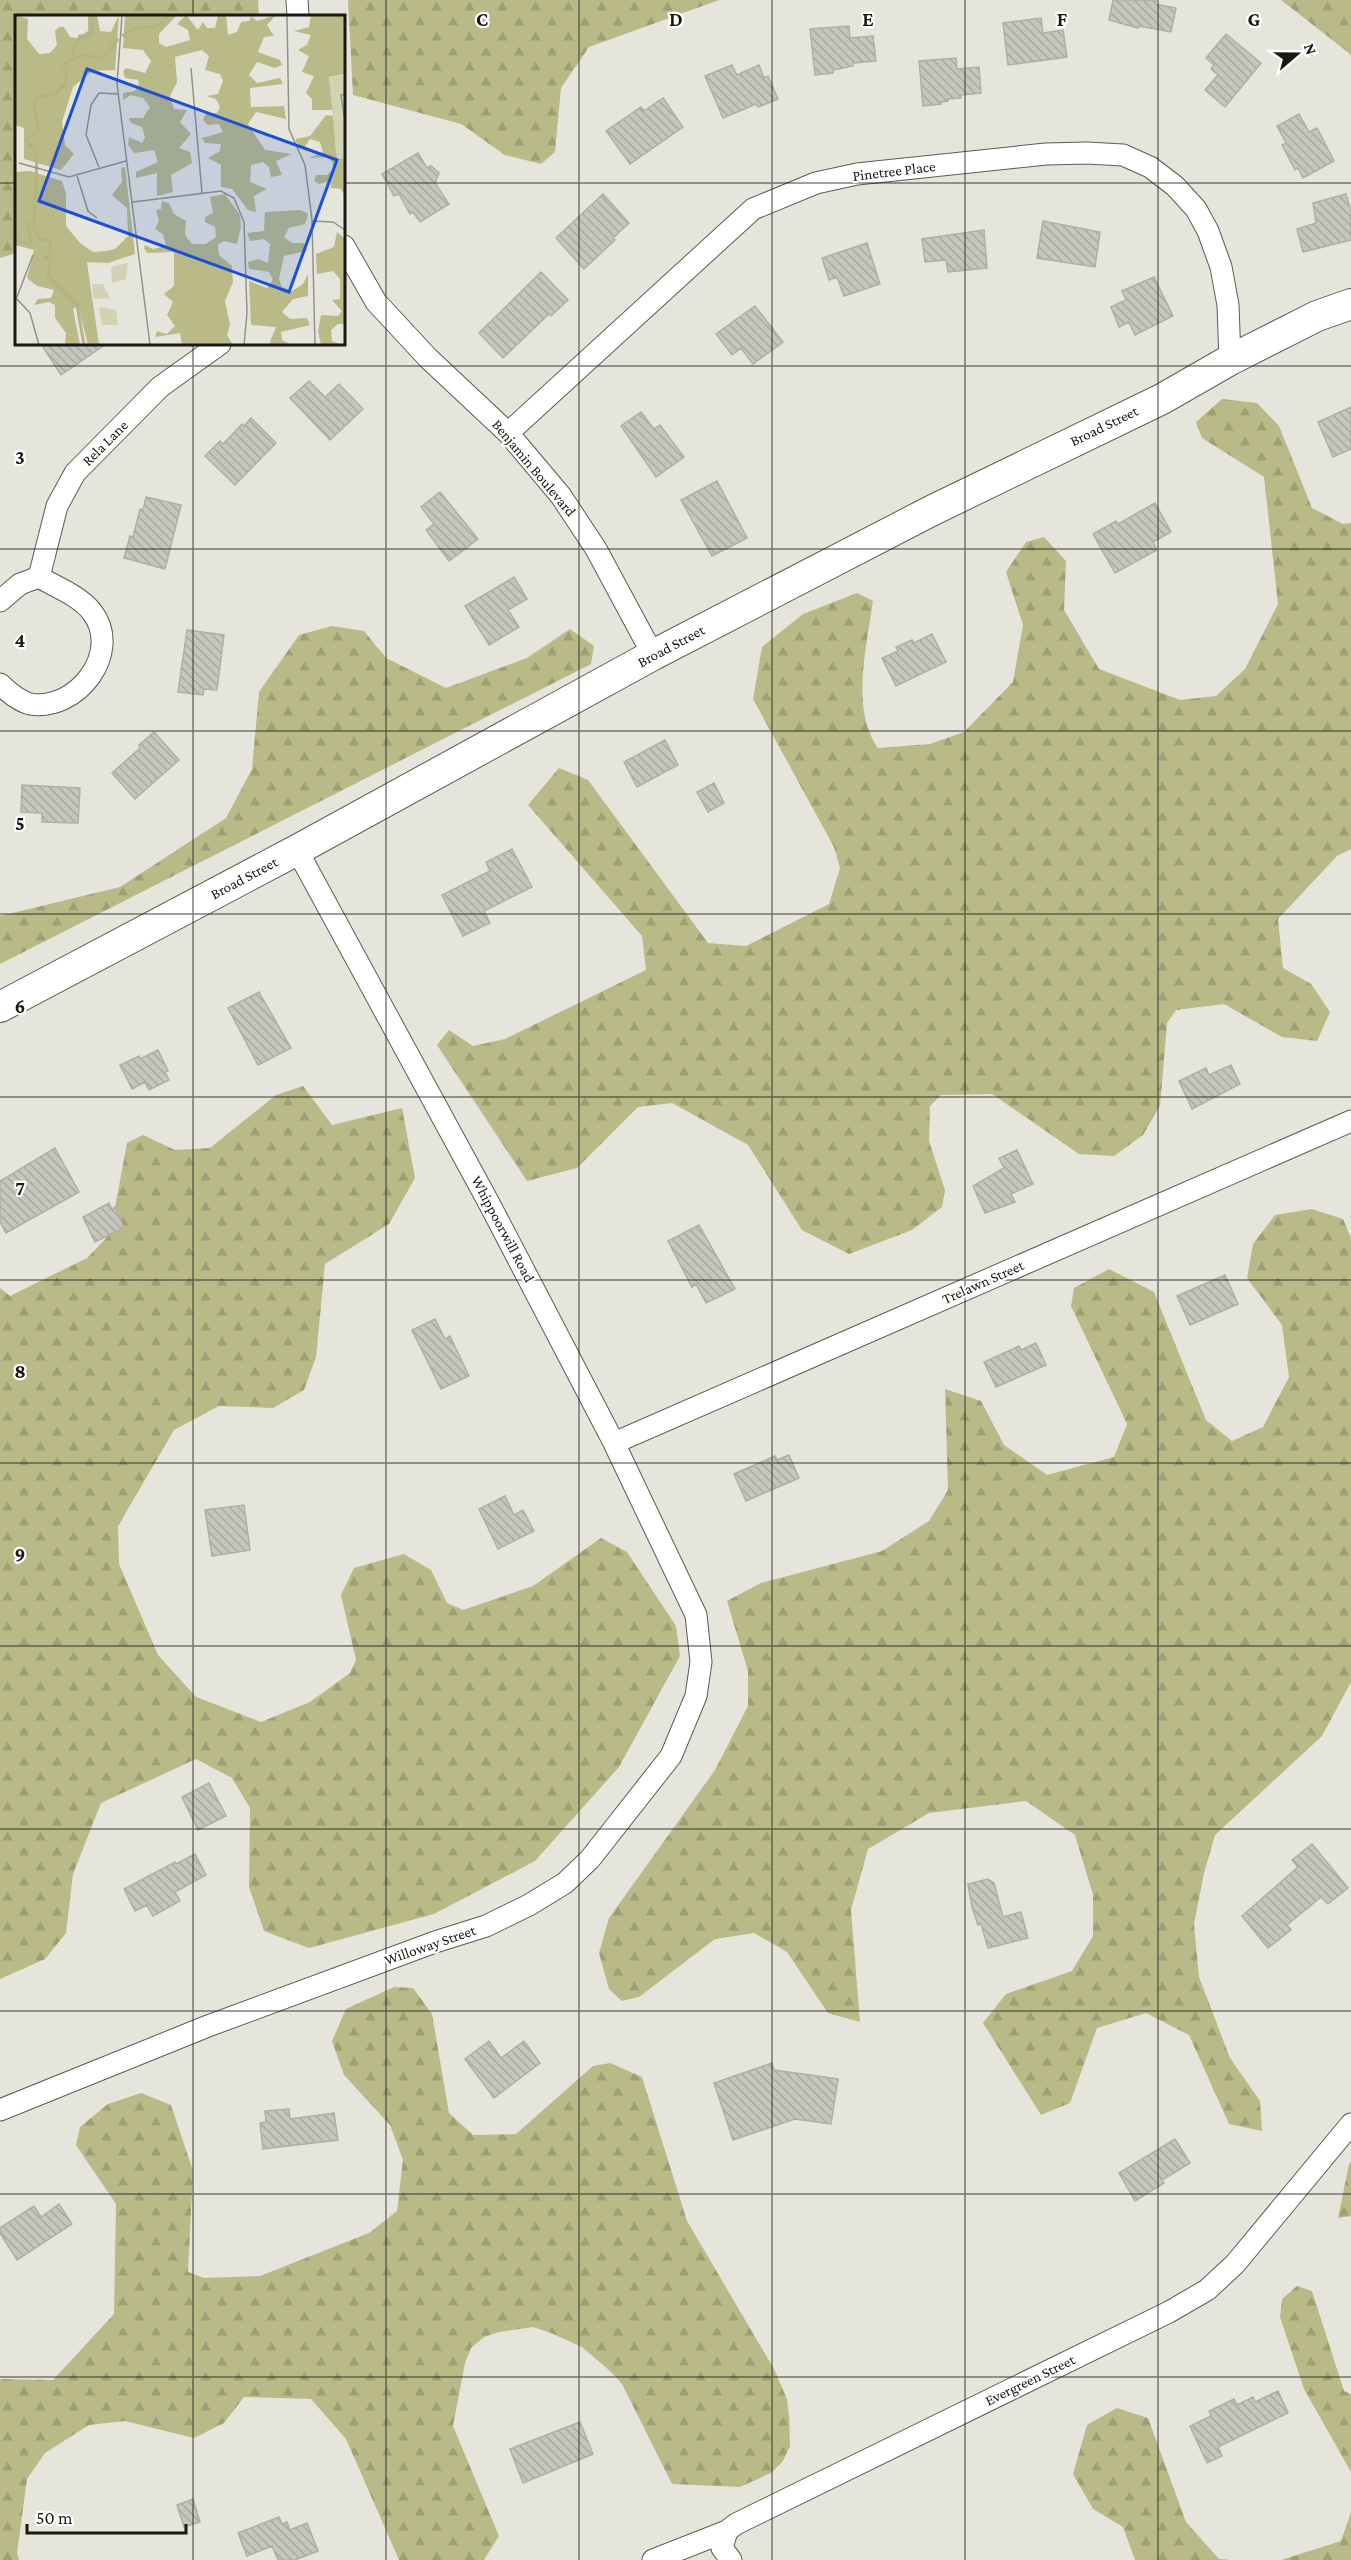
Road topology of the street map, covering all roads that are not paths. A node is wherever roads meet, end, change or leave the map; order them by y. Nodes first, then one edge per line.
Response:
1 (297, 0) edge
2 (298, 15) edge
3 (346, 257) edge
4 (1351, 304) edge
5 (219, 345) edge
6 (1230, 360) junction
7 (508, 433) junction
8 (39, 576) junction
9 (0, 602) edge
10 (653, 655) junction
11 (0, 684) edge
12 (297, 850) junction
13 (0, 1007) edge
14 (1351, 1121) edge
15 (614, 1443) junction
16 (696, 1615) joint
17 (0, 2110) edge
18 (1351, 2124) edge
19 (727, 2531) junction
20 (653, 2560) edge
21 (731, 2560) edge

1 - 2 street
3 - 7 street, Benjamin Boulevard
4 - 6 street, Broad Street
5 - 8 street, Rela Lane
6 - 7 street, Pinetree Place
6 - 10 street, Broad Street
7 - 10 street, Benjamin Boulevard
8 - 9 street
8 - 11 street
10 - 12 street, Broad Street
12 - 13 street, Broad Street
12 - 15 street, Whippoorwill Road
14 - 15 street, Trelawn Street
15 - 16 street, Whippoorwill Road
16 - 17 street, Willoway Street
18 - 19 street, Evergreen Street
19 - 20 street, Evergreen Street
19 - 21 street

